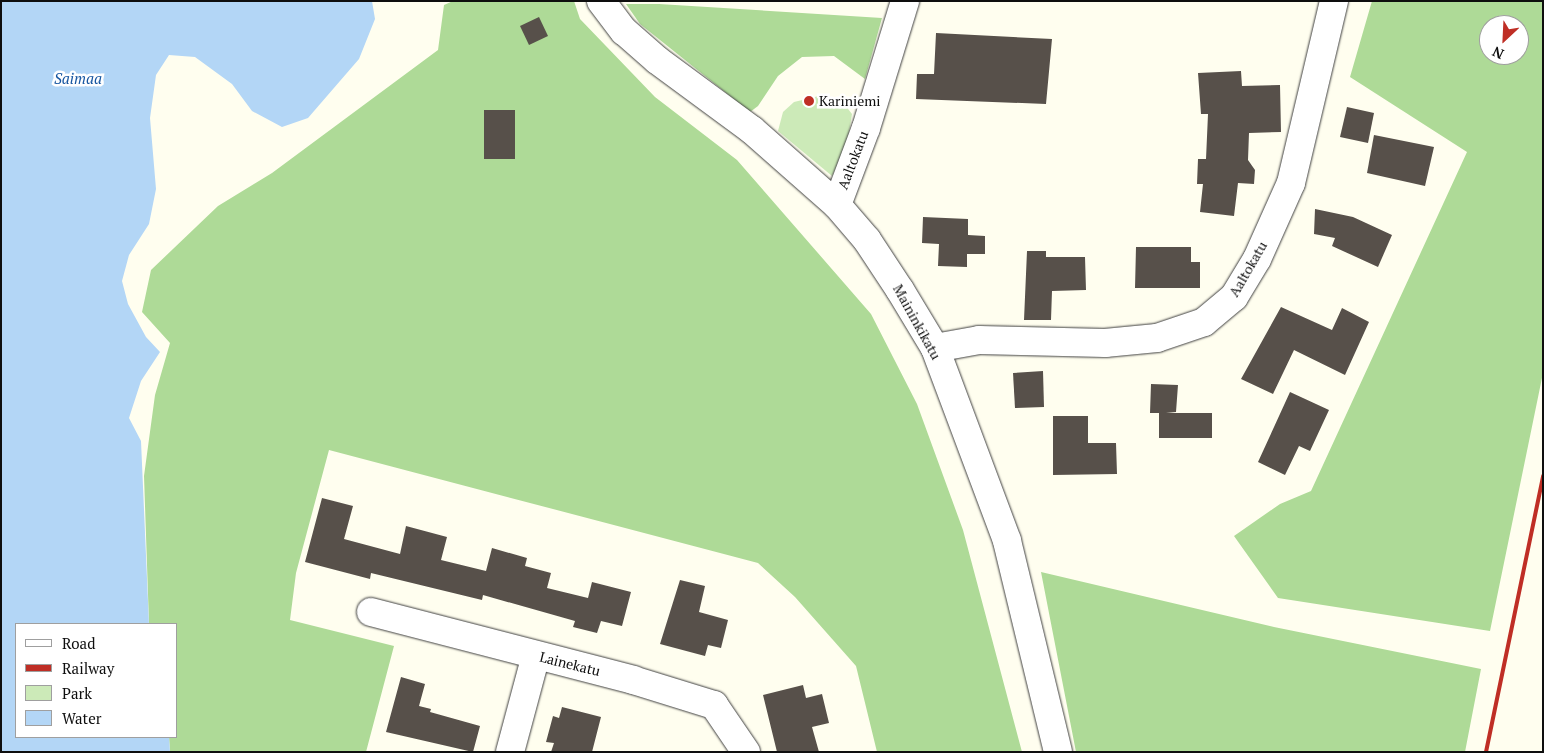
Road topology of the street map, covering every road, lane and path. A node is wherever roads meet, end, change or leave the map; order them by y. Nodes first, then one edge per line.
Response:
1 (602, 1) edge
2 (905, 1) edge
3 (1334, 1) edge
4 (836, 205) junction
5 (935, 348) junction
6 (371, 612) dead end
7 (536, 655) junction
8 (510, 752) edge
9 (746, 752) edge
10 (1058, 752) edge

1 - 4 street, Maininkikatu
2 - 4 street, Aaltokatu
3 - 5 street, Aaltokatu
4 - 5 street, Maininkikatu
5 - 10 street, Maininkikatu
6 - 7 street, Lainekatu
7 - 8 street
7 - 9 street, Lainekatu

